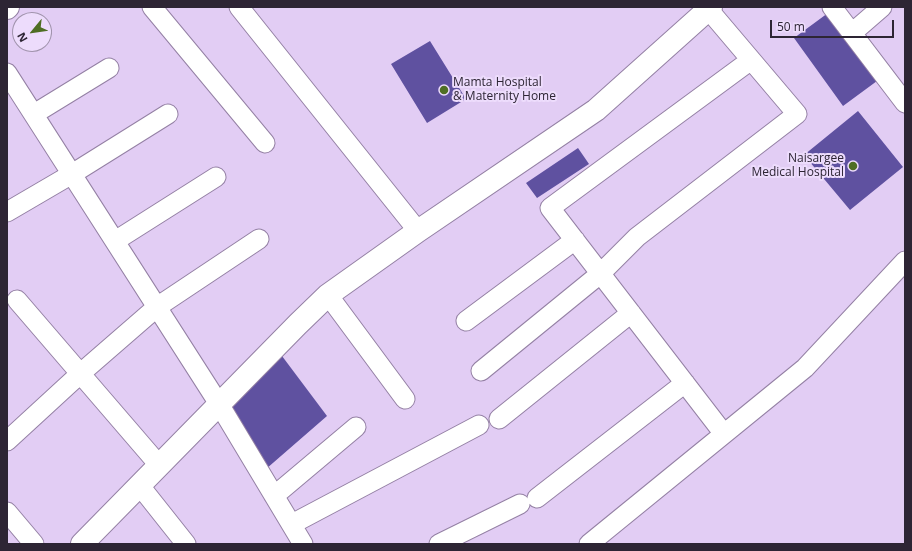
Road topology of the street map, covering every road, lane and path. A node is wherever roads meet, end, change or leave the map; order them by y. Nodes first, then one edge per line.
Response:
1 (152, 7) edge
2 (239, 7) edge
3 (832, 7) edge
4 (882, 7) edge
5 (709, 8) edge
6 (852, 33) junction
7 (751, 60) junction
8 (109, 68) dead end
9 (7, 73) edge
10 (905, 103) edge
11 (34, 114) junction
12 (168, 114) dead end
13 (265, 144) dead end
14 (72, 174) junction
15 (216, 177) dead end
16 (8, 208) edge
17 (418, 232) junction
18 (259, 239) dead end
19 (575, 240) junction
20 (115, 241) junction
21 (905, 261) edge
22 (600, 274) junction
23 (328, 295) junction
24 (17, 300) dead end
25 (157, 307) junction
26 (631, 313) junction
27 (466, 321) dead end
28 (481, 371) dead end
29 (81, 373) junction
30 (685, 383) junction
31 (405, 399) dead end
32 (220, 404) junction
33 (499, 419) dead end
34 (479, 425) dead end
35 (356, 427) dead end
36 (724, 434) junction
37 (7, 441) edge
38 (159, 465) junction
39 (140, 486) junction
40 (274, 496) junction
41 (7, 512) edge
42 (292, 524) junction
43 (86, 542) edge
44 (34, 544) edge
45 (186, 544) edge
46 (303, 544) edge
47 (438, 544) edge
48 (589, 544) edge

1 - 13 street
2 - 17 street
3 - 6 street
4 - 6 street
5 - 7 street
5 - 17 street
6 - 10 street
7 - 19 street
7 - 22 street
8 - 11 street
9 - 11 street
11 - 14 street
12 - 14 street
14 - 16 street
14 - 20 street
15 - 20 street
17 - 23 street
18 - 25 street
19 - 22 street
19 - 27 street
20 - 25 street
21 - 36 street
22 - 26 street
22 - 28 street
23 - 31 street
23 - 32 street
24 - 29 street
25 - 29 street
25 - 32 street
26 - 30 street
26 - 33 street
29 - 37 street
29 - 38 street
30 - 36 street
30 - 47 street
32 - 38 street
32 - 40 street
34 - 42 street
35 - 40 street
36 - 48 street
38 - 39 street
39 - 43 street
39 - 45 street
40 - 42 street
41 - 44 street
42 - 46 street

